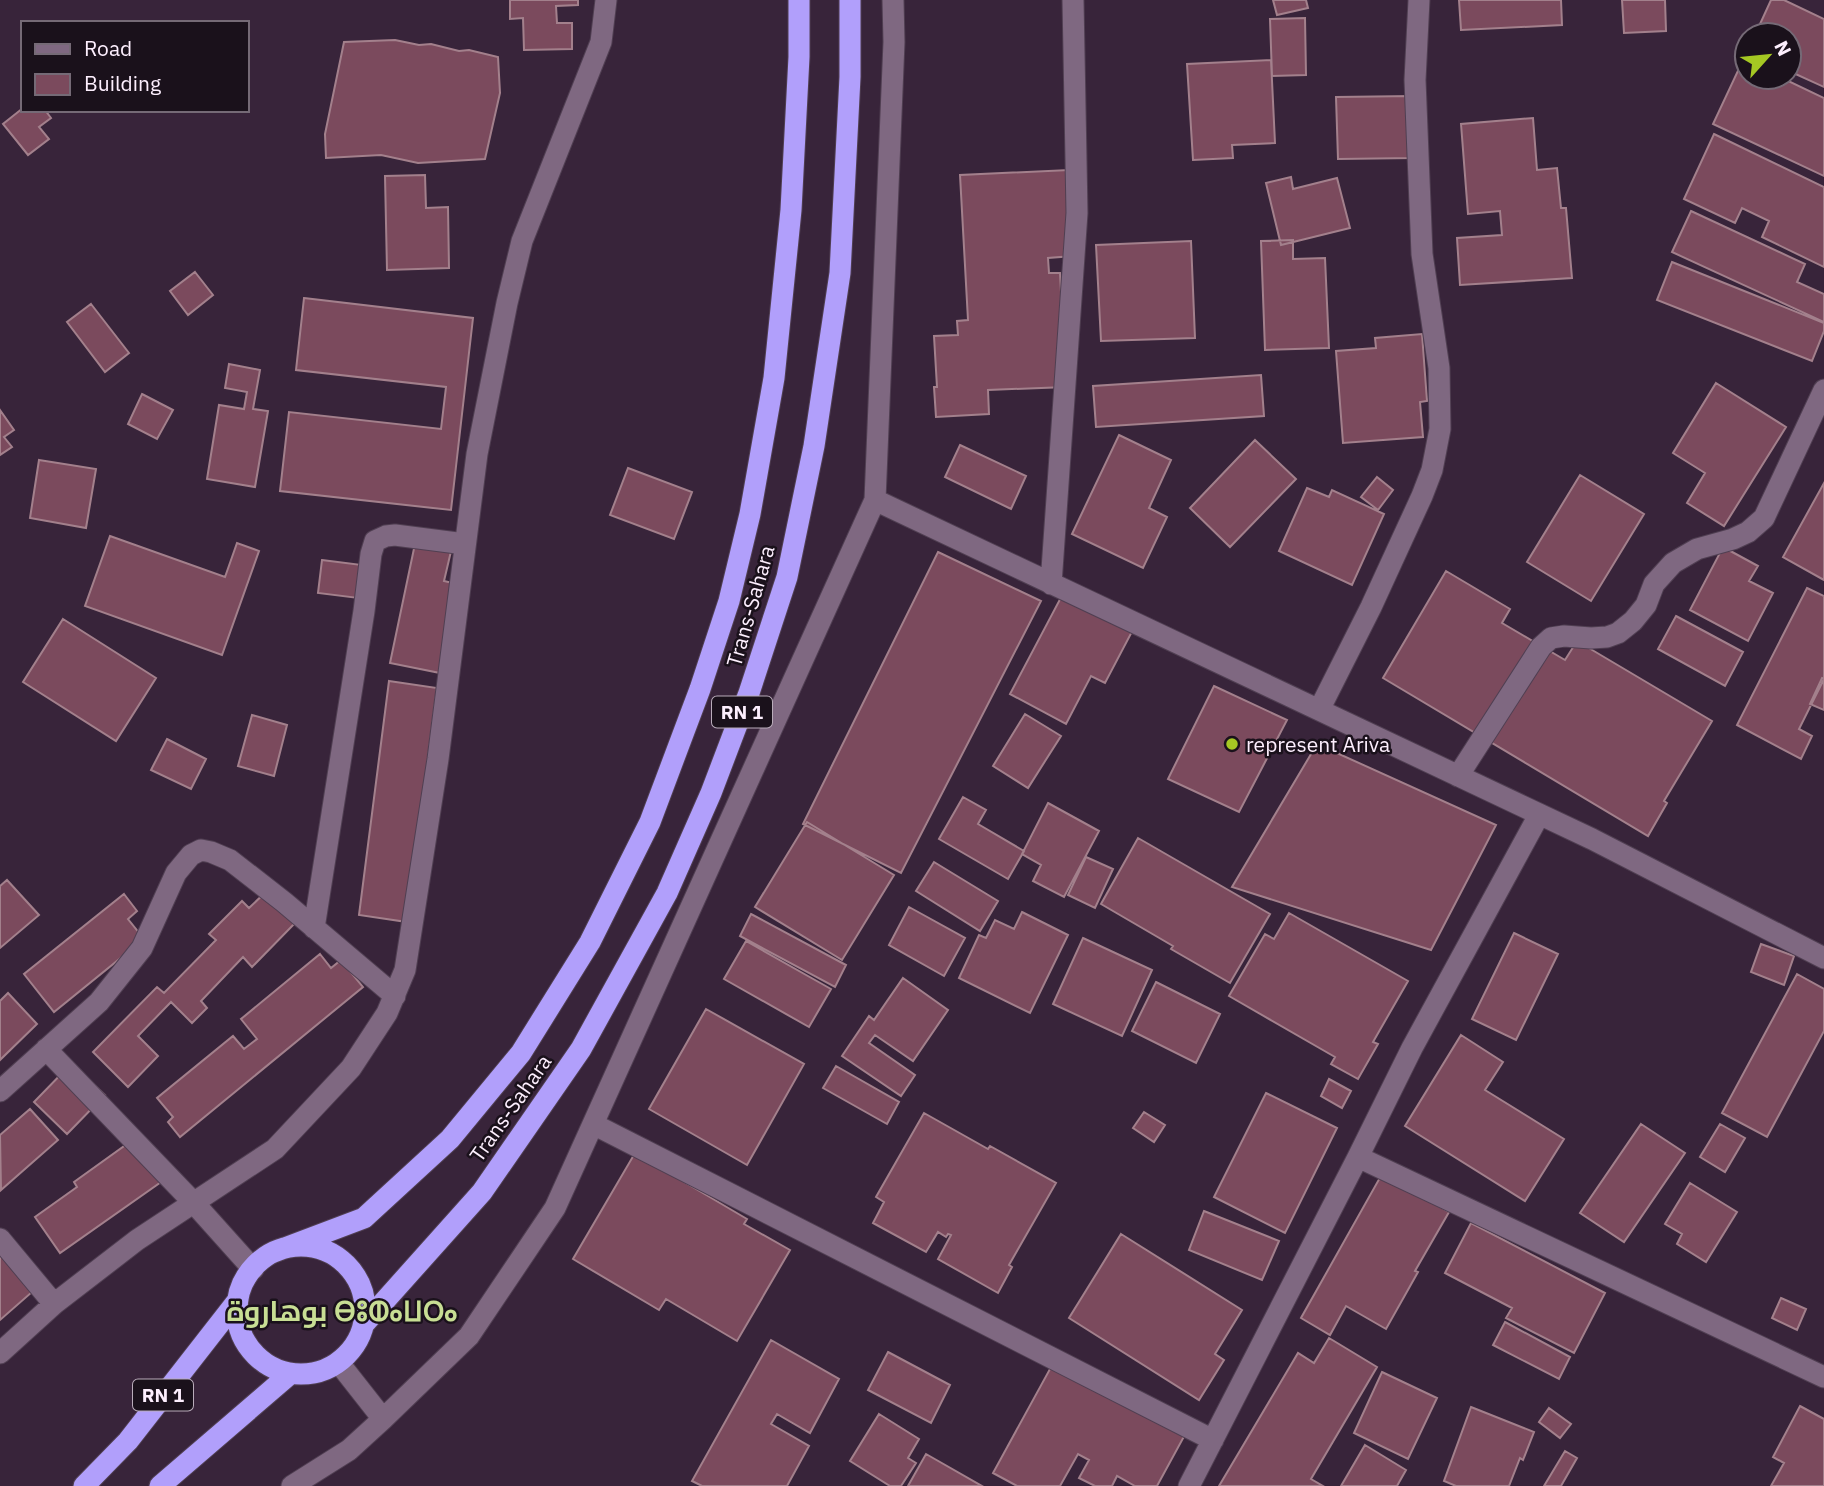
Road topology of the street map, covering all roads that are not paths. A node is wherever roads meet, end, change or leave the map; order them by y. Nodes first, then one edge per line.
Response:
1 (606, 0) edge
2 (799, 0) edge
3 (850, 0) edge
4 (893, 0) edge
5 (1073, 0) edge
6 (1419, 0) edge
7 (1824, 390) edge
8 (876, 500) junction
9 (465, 544) junction
10 (1051, 584) junction
11 (1319, 710) junction
12 (1458, 776) junction
13 (1539, 815) junction
14 (314, 928) junction
15 (1824, 958) edge
16 (395, 996) junction
17 (46, 1049) junction
18 (0, 1091) edge
19 (593, 1125) junction
20 (1358, 1157) junction
21 (193, 1202) junction
22 (0, 1239) edge
23 (274, 1252) junction
24 (253, 1269) junction
25 (238, 1300) junction
26 (54, 1304) junction
27 (364, 1324) junction
28 (0, 1353) edge
29 (339, 1363) junction
30 (290, 1374) junction
31 (1824, 1377) edge
32 (383, 1419) junction
33 (1213, 1440) junction
34 (84, 1486) edge
35 (160, 1486) edge
36 (292, 1486) edge
37 (1189, 1486) edge

1 - 9 street
2 - 23 highway, Trans-Sahara / RN 1
3 - 27 highway, Trans-Sahara / RN 1
4 - 8 street
5 - 10 street
6 - 11 street
7 - 12 street
8 - 10 street
8 - 19 street
9 - 14 street
9 - 16 street
10 - 11 street
11 - 12 street
12 - 13 street
13 - 15 street
13 - 20 street
14 - 16 street
14 - 17 street
16 - 21 street
17 - 18 street
17 - 21 street
19 - 32 street
19 - 33 street
20 - 31 street
20 - 33 street
21 - 24 street
21 - 26 street
22 - 26 street
23 - 24 highway
23 - 27 highway
24 - 25 highway
25 - 30 highway
25 - 34 highway, RN 1
26 - 28 street
27 - 29 highway
29 - 30 highway
29 - 32 street
30 - 35 highway
32 - 36 street
33 - 37 street

